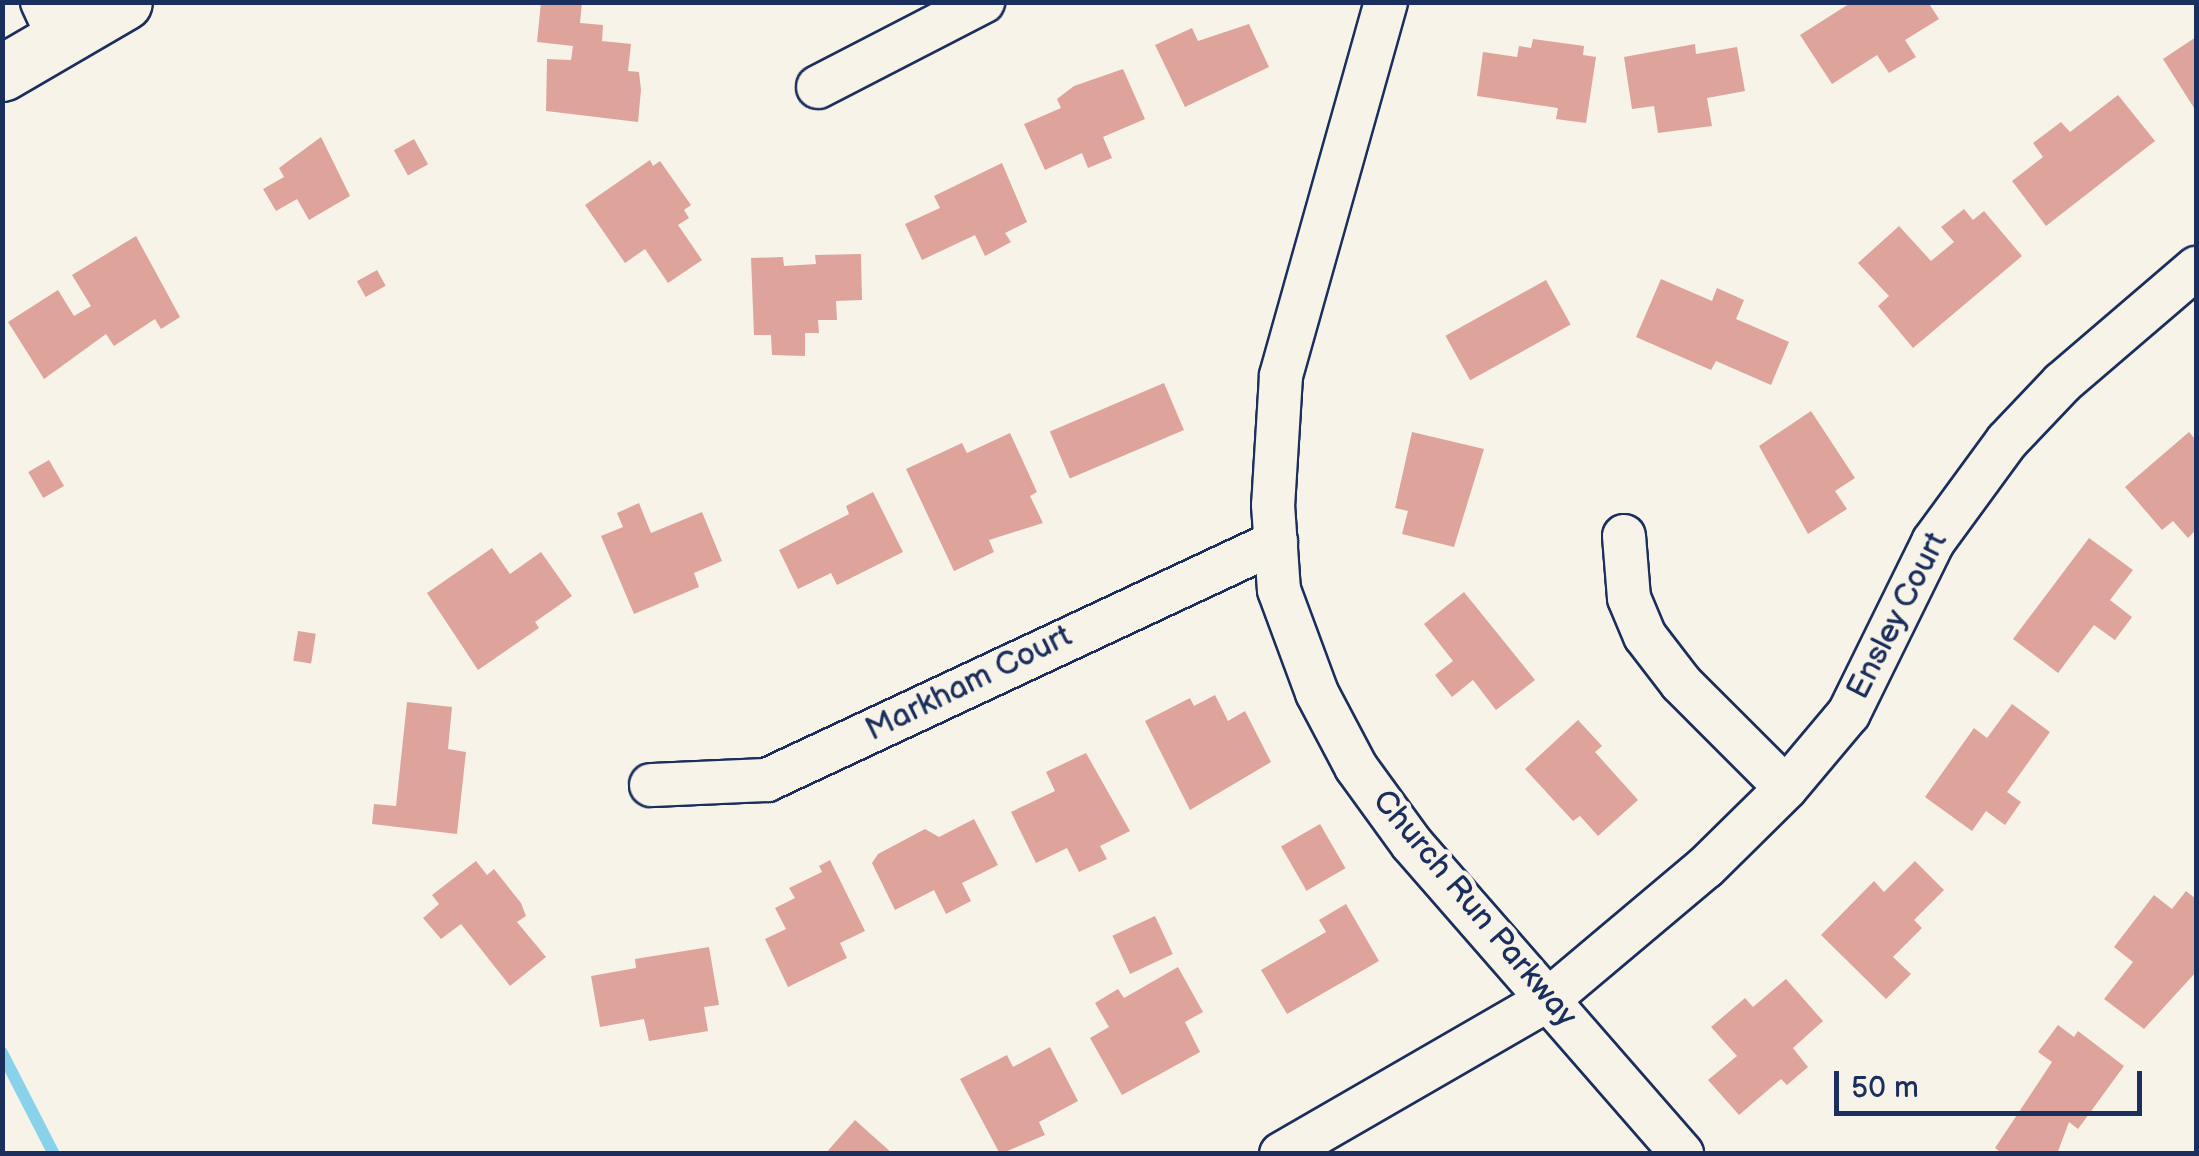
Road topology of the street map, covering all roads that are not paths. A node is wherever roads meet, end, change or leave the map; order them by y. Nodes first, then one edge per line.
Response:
1 (124, 2) edge
2 (983, 2) edge
3 (1386, 2) edge
4 (50, 20) edge
5 (2, 73) edge
6 (818, 88) dead end
7 (2196, 268) edge
8 (1624, 536) dead end
9 (1276, 542) junction
10 (652, 785) dead end
11 (1786, 788) junction
12 (1549, 999) junction
13 (1281, 1154) edge
14 (1682, 1154) edge

1 - 4 main road
2 - 6 street
3 - 9 street, Church Run Parkway
4 - 5 main road
7 - 11 street, Ensley Court
8 - 11 street
9 - 10 street, Markham Court
9 - 12 street, Church Run Parkway
11 - 12 street, Ensley Court
12 - 13 street, Ensley Court
12 - 14 street, Church Run Parkway

